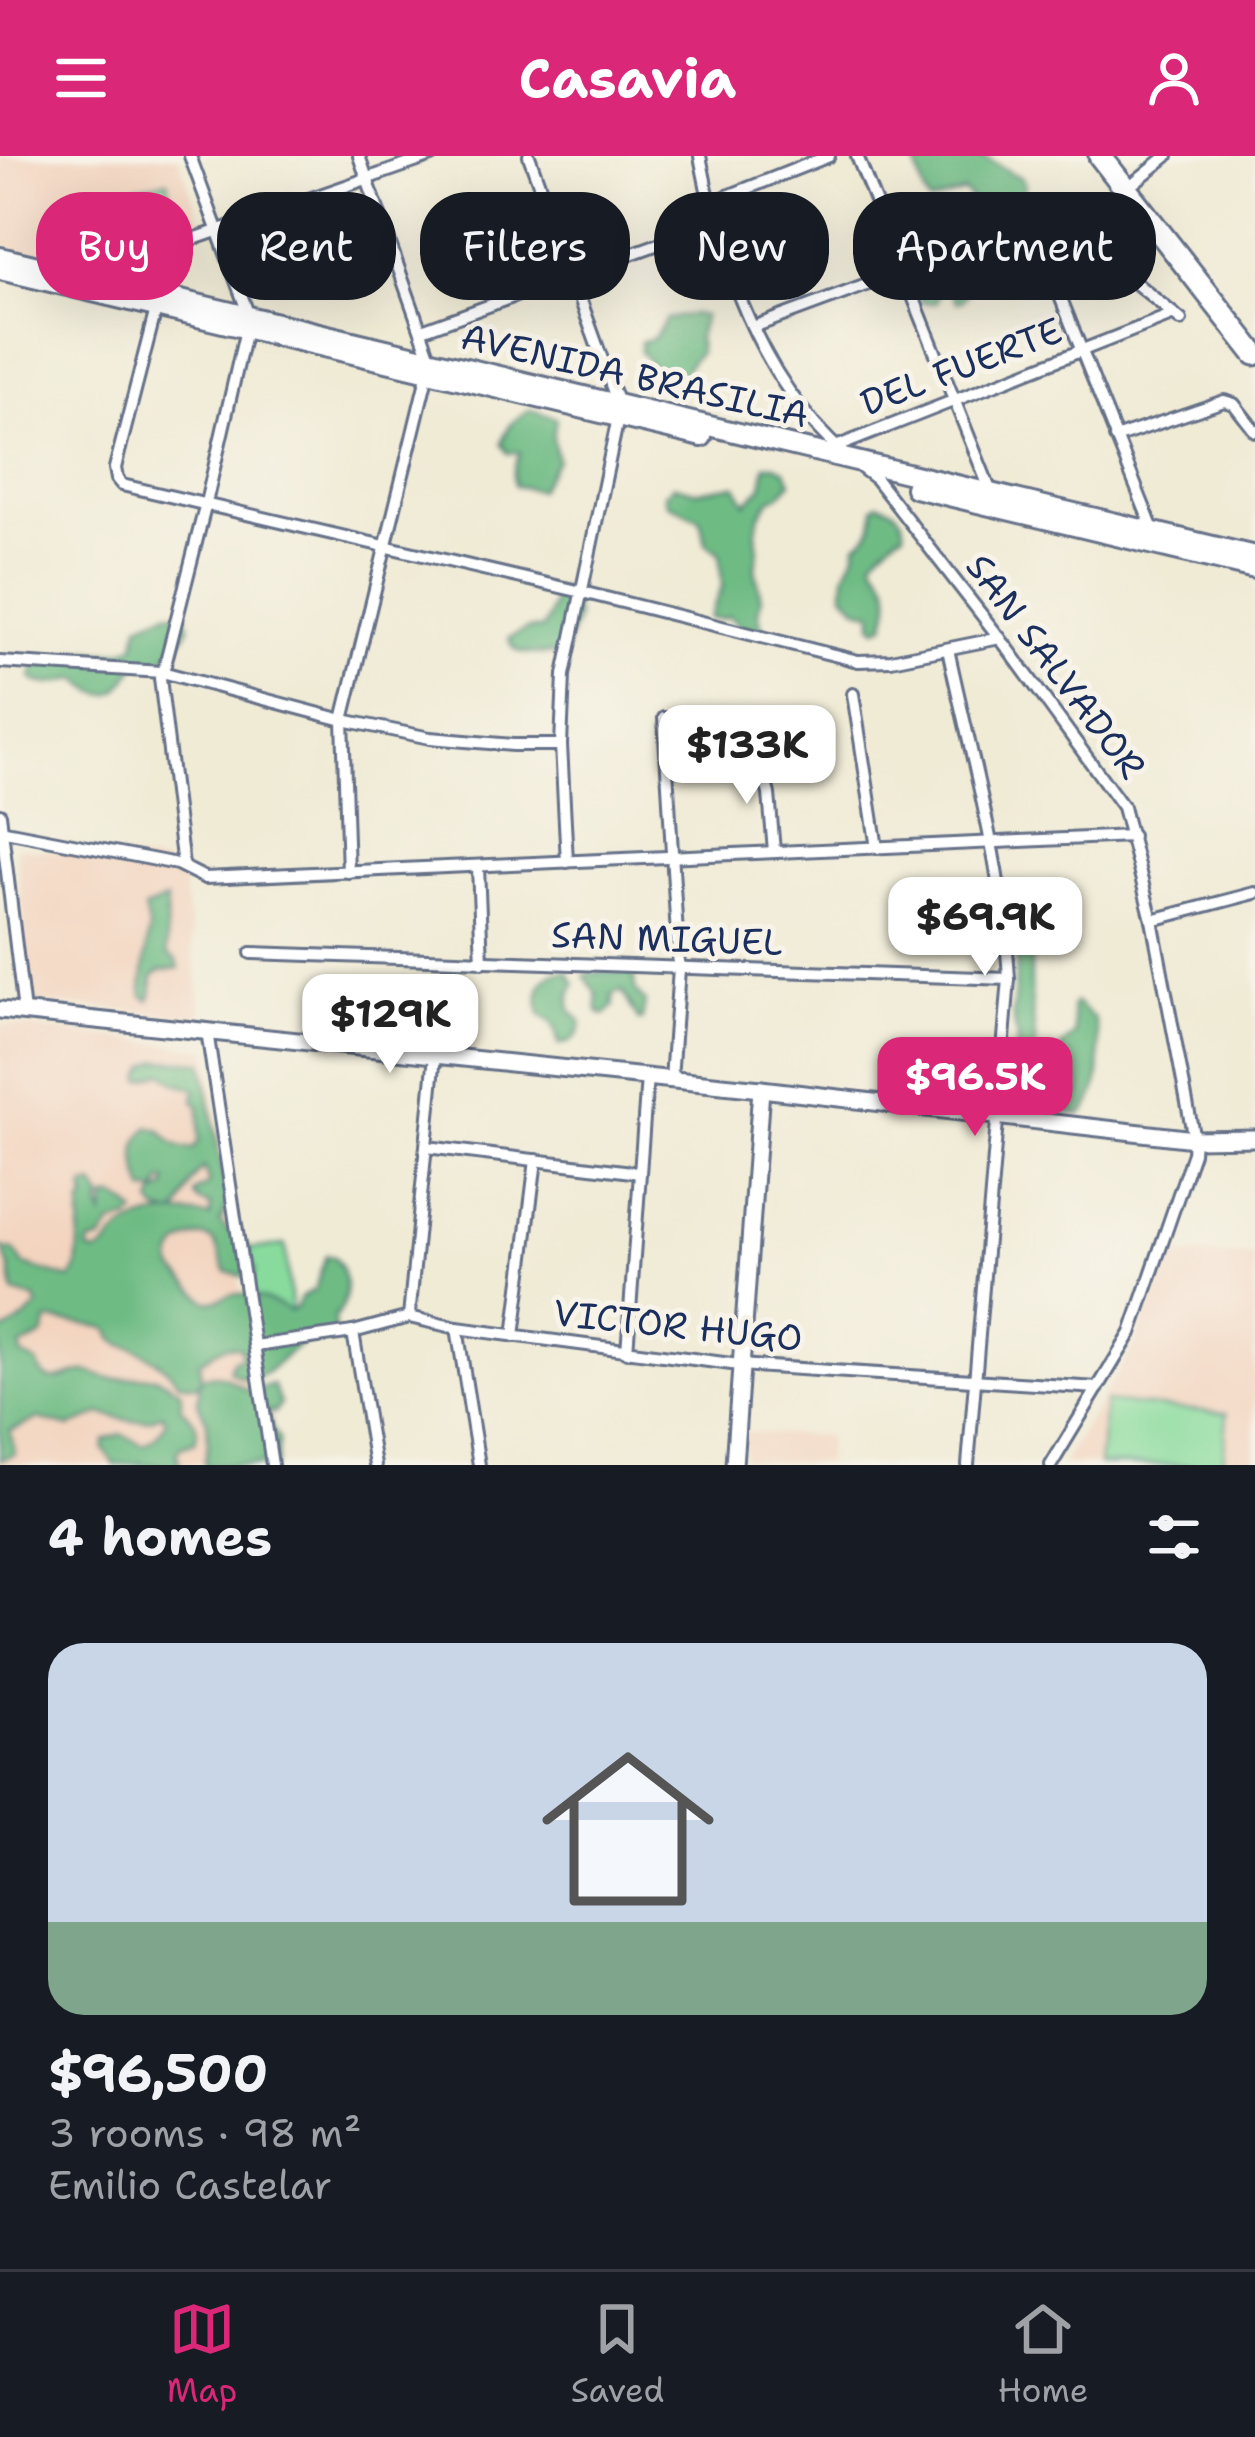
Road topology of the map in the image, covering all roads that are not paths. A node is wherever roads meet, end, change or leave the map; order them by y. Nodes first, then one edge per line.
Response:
1 (190, 156) edge
2 (359, 156) edge
3 (433, 156) edge
4 (530, 156) edge
5 (700, 156) edge
6 (829, 156) edge
7 (857, 156) edge
8 (1100, 156) edge
9 (1115, 156) edge
10 (1167, 156) edge
11 (367, 179) junction
12 (1131, 186) junction
13 (330, 192) edge
14 (542, 192) edge
15 (708, 192) edge
16 (736, 192) edge
17 (871, 192) edge
18 (217, 232) joint
19 (193, 241) edge
20 (0, 256) edge
21 (36, 268) edge
22 (0, 270) edge
23 (36, 276) edge
24 (853, 290) edge
25 (1156, 299) edge
26 (154, 300) edge
27 (240, 300) edge
28 (507, 300) edge
29 (580, 300) edge
30 (740, 300) edge
31 (915, 300) edge
32 (1061, 300) edge
33 (158, 301) junction
34 (248, 323) junction
35 (753, 327) junction
36 (422, 330) junction
37 (1250, 338) edge
38 (1081, 351) junction
39 (430, 366) junction
40 (956, 401) junction
41 (618, 411) junction
42 (1255, 431) edge
43 (1115, 438) junction
44 (836, 447) junction
45 (852, 461) junction
46 (876, 479) junction
47 (992, 500) junction
48 (206, 503) junction
49 (1157, 539) junction
50 (384, 545) junction
51 (1255, 556) edge
52 (1255, 569) edge
53 (581, 592) junction
54 (1000, 638) junction
55 (948, 649) junction
56 (0, 662) edge
57 (162, 672) junction
58 (853, 694) dead end
59 (664, 718) dead end
60 (344, 720) junction
61 (561, 745) junction
62 (759, 756) dead end
63 (0, 814) edge
64 (1, 830) edge
65 (1132, 836) junction
66 (990, 840) junction
67 (877, 848) junction
68 (774, 851) junction
69 (674, 855) junction
70 (567, 862) junction
71 (183, 866) junction
72 (478, 867) junction
73 (348, 872) junction
74 (1255, 893) edge
75 (1152, 920) junction
76 (251, 953) dead end
77 (482, 962) junction
78 (679, 969) junction
79 (1009, 979) junction
80 (0, 1010) edge
81 (24, 1012) junction
82 (207, 1031) junction
83 (435, 1055) junction
84 (647, 1077) junction
85 (671, 1079) junction
86 (761, 1089) junction
87 (997, 1116) junction
88 (1255, 1138) edge
89 (1194, 1139) junction
90 (428, 1147) junction
91 (536, 1160) junction
92 (640, 1173) junction
93 (409, 1317) junction
94 (457, 1328) junction
95 (353, 1332) junction
96 (514, 1336) junction
97 (255, 1346) junction
98 (627, 1352) junction
99 (739, 1365) junction
100 (974, 1381) junction
101 (1098, 1388) junction
102 (272, 1465) edge
103 (375, 1465) edge
104 (479, 1465) edge
105 (734, 1465) edge
106 (968, 1465) edge
107 (1051, 1465) edge

1 - 18 street
2 - 11 street
3 - 11 street
4 - 14 street
5 - 15 street, SAN SALVADOR
6 - 16 street
7 - 17 street
8 - 12 highway
9 - 12 highway
10 - 12 street
11 - 13 street
11 - 36 street
12 - 37 highway
18 - 19 street
20 - 21 main road, AVENIDA BRASILIA
22 - 23 main road, AVENIDA BRASILIA
24 - 35 street
25 - 38 street, DEL FUERTE
26 - 33 main road, AVENIDA BRASILIA
27 - 34 street
28 - 36 street
29 - 41 street
30 - 35 street, SAN SALVADOR
31 - 40 street
32 - 38 street
33 - 34 main road, AVENIDA BRASILIA
33 - 48 street
34 - 39 main road, AVENIDA BRASILIA
34 - 48 street
35 - 44 street, SAN SALVADOR
36 - 39 street
38 - 40 street, DEL FUERTE
38 - 43 street
39 - 41 main road, AVENIDA BRASILIA
39 - 50 street
40 - 44 street, DEL FUERTE
40 - 47 street
41 - 45 main road, AVENIDA BRASILIA
41 - 46 main road, AVENIDA BRASILIA
41 - 53 street
42 - 43 street
43 - 49 street
44 - 45 street, SAN SALVADOR
45 - 46 street, SAN SALVADOR
45 - 47 main road, AVENIDA BRASILIA
46 - 47 main road, AVENIDA BRASILIA
46 - 54 street, SAN SALVADOR
47 - 49 main road, AVENIDA BRASILIA
48 - 50 street
48 - 57 street
49 - 51 main road, AVENIDA BRASILIA
49 - 52 main road, AVENIDA BRASILIA
50 - 53 street
50 - 60 street
53 - 55 street
53 - 61 street
54 - 55 street
54 - 65 street, SAN SALVADOR
55 - 66 street
56 - 57 street
57 - 60 street
57 - 71 street
58 - 67 street
59 - 69 street
60 - 61 street
60 - 73 street
61 - 70 street
62 - 68 street
63 - 64 street
64 - 71 street
64 - 81 street
65 - 66 street
65 - 75 street, SAN SALVADOR
66 - 67 street
66 - 79 street
67 - 68 street
68 - 69 street
69 - 70 street
69 - 78 street
70 - 72 street
71 - 73 street
72 - 73 street
72 - 77 street
74 - 75 street
75 - 89 street, SAN SALVADOR
76 - 77 street, SAN MIGUEL
77 - 78 street, SAN MIGUEL
78 - 79 street, SAN MIGUEL
78 - 85 street
79 - 87 street
80 - 81 main road
81 - 82 main road
82 - 83 main road
82 - 97 street
83 - 84 main road
83 - 90 street
84 - 85 main road
84 - 92 street
85 - 86 main road
86 - 87 main road
86 - 99 main road
87 - 89 main road
87 - 100 street
88 - 89 main road
89 - 101 street, SAN SALVADOR
90 - 91 street
90 - 93 street
91 - 92 street
91 - 96 street
92 - 98 street
93 - 94 street, VICTOR HUGO
93 - 95 street, VICTOR HUGO
94 - 96 street, VICTOR HUGO
94 - 104 street
95 - 97 street, VICTOR HUGO
95 - 103 street
96 - 98 street, VICTOR HUGO
97 - 102 street
98 - 99 street, VICTOR HUGO
99 - 100 street, VICTOR HUGO
99 - 105 main road
100 - 101 street, VICTOR HUGO
100 - 106 street
101 - 107 street, SAN SALVADOR

